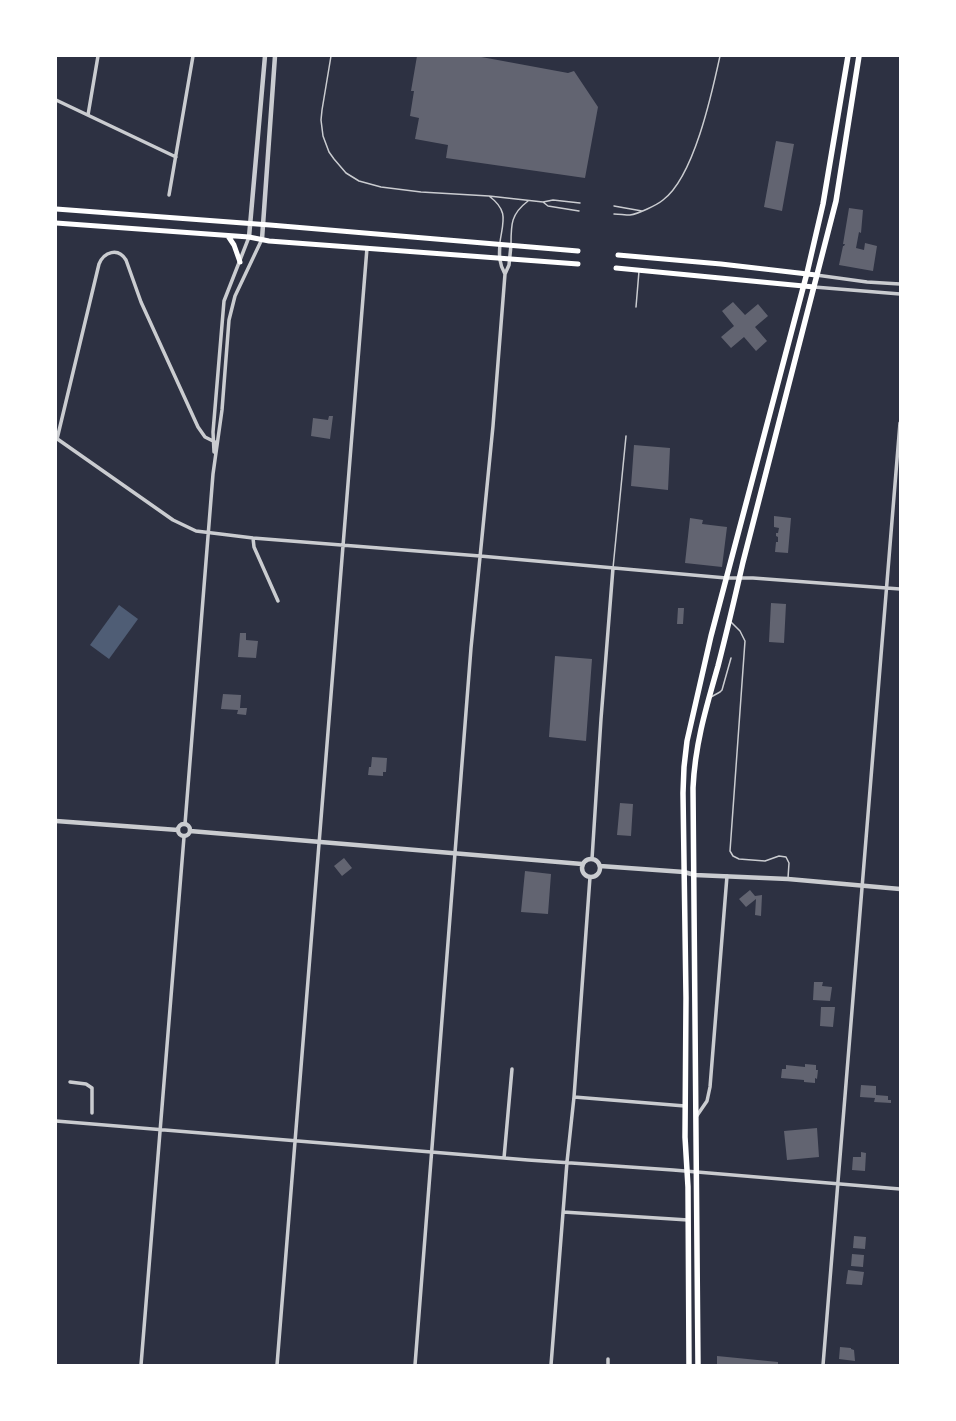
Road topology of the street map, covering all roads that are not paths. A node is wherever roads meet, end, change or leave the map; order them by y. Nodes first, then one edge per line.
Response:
1 (98, 56) edge
2 (193, 56) edge
3 (265, 56) edge
4 (275, 56) edge
5 (331, 56) edge
6 (720, 56) edge
7 (848, 56) edge
8 (858, 56) edge
9 (56, 100) edge
10 (88, 115) junction
11 (176, 157) junction
12 (170, 195) dead end
13 (489, 196) junction
14 (528, 201) junction
15 (544, 202) junction
16 (580, 203) dead end
17 (614, 206) dead end
18 (56, 209) edge
19 (580, 211) dead end
20 (642, 211) junction
21 (614, 214) dead end
22 (56, 223) edge
23 (250, 224) junction
24 (263, 225) junction
25 (228, 236) junction
26 (249, 237) junction
27 (262, 238) junction
28 (500, 244) junction
29 (511, 245) junction
30 (367, 248) junction
31 (578, 251) dead end
32 (618, 255) dead end
33 (499, 257) junction
34 (510, 258) junction
35 (240, 262) junction
36 (578, 264) dead end
37 (616, 268) dead end
38 (639, 270) junction
39 (806, 273) junction
40 (505, 274) junction
41 (816, 275) junction
42 (900, 284) edge
43 (803, 287) junction
44 (814, 287) junction
45 (900, 294) edge
46 (636, 307) dead end
47 (900, 424) edge
48 (626, 436) dead end
49 (57, 439) edge
50 (215, 442) junction
51 (209, 533) junction
52 (253, 538) junction
53 (344, 545) junction
54 (480, 556) junction
55 (613, 568) junction
56 (726, 578) junction
57 (740, 578) junction
58 (887, 588) junction
59 (900, 589) edge
60 (278, 601) dead end
61 (730, 620) junction
62 (731, 658) dead end
63 (709, 698) junction
64 (56, 821) edge
65 (185, 824) junction
66 (178, 830) junction
67 (190, 831) junction
68 (184, 837) junction
69 (320, 842) junction
70 (455, 853) junction
71 (592, 859) junction
72 (582, 864) junction
73 (600, 866) junction
74 (684, 872) junction
75 (695, 874) junction
76 (727, 876) junction
77 (590, 877) junction
78 (788, 879) junction
79 (863, 886) junction
80 (900, 889) edge
81 (512, 1069) dead end
82 (70, 1082) dead end
83 (574, 1097) junction
84 (685, 1106) junction
85 (92, 1113) dead end
86 (696, 1118) junction
87 (56, 1121) edge
88 (160, 1129) junction
89 (296, 1140) junction
90 (431, 1151) junction
91 (504, 1158) junction
92 (567, 1162) junction
93 (686, 1171) junction
94 (697, 1172) junction
95 (838, 1184) junction
96 (900, 1190) edge
97 (563, 1212) junction
98 (688, 1220) junction
99 (608, 1359) dead end
100 (141, 1365) edge
101 (278, 1365) edge
102 (415, 1365) edge
103 (551, 1365) edge
104 (608, 1365) edge
105 (688, 1365) edge
106 (698, 1365) edge
107 (823, 1365) edge

1 - 10 street
2 - 11 street
3 - 23 street
4 - 24 street
5 - 13 lane
6 - 20 lane
7 - 39 main road
8 - 41 main road
9 - 10 street
10 - 11 street
11 - 12 street
13 - 14 lane
13 - 28 lane
14 - 15 lane
14 - 29 lane
15 - 16 lane
15 - 19 lane
17 - 20 lane
18 - 23 main road
20 - 21 lane
22 - 25 main road
23 - 24 main road
23 - 26 street
24 - 27 street
24 - 28 main road
25 - 26 main road
25 - 35 main road
26 - 27 main road
26 - 35 street
27 - 30 main road
27 - 50 street
28 - 29 main road
28 - 33 street
29 - 31 main road
29 - 34 street
30 - 33 main road
30 - 53 street
32 - 39 main road
33 - 34 main road
33 - 40 street
34 - 36 main road
34 - 40 street
35 - 50 street
37 - 38 main road
38 - 43 main road
38 - 46 lane
39 - 41 main road
39 - 43 main road
40 - 54 street
41 - 42 street
41 - 44 main road
43 - 44 main road
43 - 56 main road
44 - 45 street
44 - 57 main road
47 - 58 street
48 - 55 lane
49 - 50 street
49 - 51 street
50 - 51 street
51 - 52 street
51 - 65 street
52 - 53 street
52 - 60 street
53 - 54 street
53 - 69 street
54 - 55 street
54 - 70 street
55 - 56 street
55 - 71 street
56 - 57 street
56 - 74 main road
57 - 58 street
57 - 61 main road
58 - 59 street
58 - 79 street
61 - 63 main road
61 - 78 lane
62 - 63 lane
63 - 75 main road
64 - 66 street
65 - 66 street
65 - 67 street
66 - 68 street
67 - 68 street
67 - 69 street
68 - 88 street
69 - 70 street
69 - 89 street
70 - 72 street
70 - 90 street
71 - 72 street
71 - 73 street
72 - 77 street
73 - 74 street
73 - 77 street
74 - 75 street
74 - 84 main road
75 - 76 street
75 - 86 main road
76 - 78 street
76 - 86 street
77 - 83 street
78 - 79 street
79 - 80 street
79 - 95 street
81 - 91 street
82 - 85 street
83 - 84 street
83 - 92 street
84 - 93 main road
86 - 94 main road
87 - 88 street
88 - 89 street
88 - 100 street
89 - 90 street
89 - 101 street
90 - 91 street
90 - 102 street
91 - 92 street
92 - 93 street
92 - 97 street
93 - 94 street
93 - 98 main road
94 - 95 street
94 - 106 main road
95 - 96 street
95 - 107 street
97 - 98 street
97 - 103 street
98 - 105 main road
99 - 104 street

